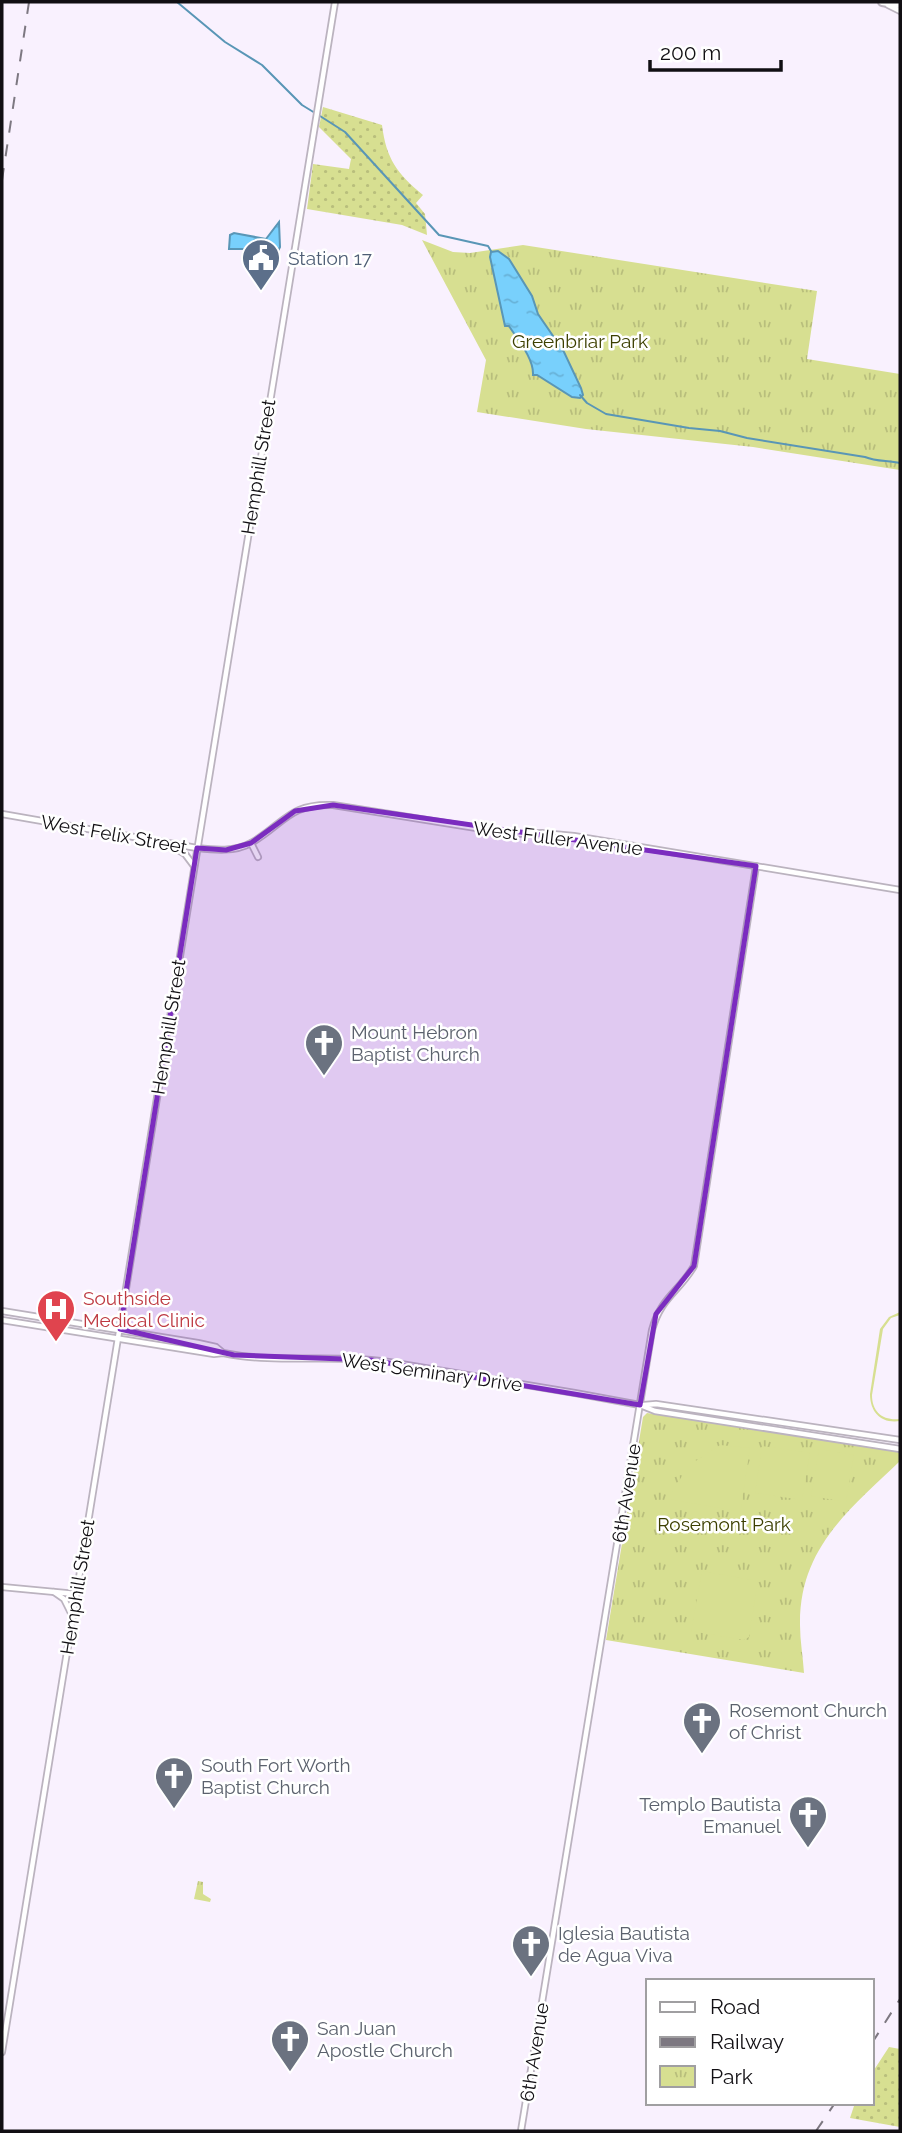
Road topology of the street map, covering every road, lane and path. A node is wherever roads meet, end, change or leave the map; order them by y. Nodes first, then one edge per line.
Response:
1 (335, 2) edge
2 (881, 2) edge
3 (900, 5) edge
4 (900, 11) edge
5 (2, 814) edge
6 (167, 842) junction
7 (251, 843) junction
8 (197, 848) junction
9 (226, 850) joint
10 (258, 857) dead end
11 (194, 866) junction
12 (756, 866) junction
13 (900, 890) edge
14 (2, 1311) edge
15 (32, 1315) junction
16 (2, 1320) edge
17 (27, 1324) junction
18 (120, 1329) junction
19 (118, 1338) junction
20 (223, 1353) junction
21 (640, 1405) junction
22 (742, 1417) junction
23 (740, 1425) junction
24 (844, 1432) junction
25 (842, 1440) junction
26 (900, 1440) edge
27 (900, 1449) edge
28 (2, 1587) edge
29 (53, 1591) junction
30 (76, 1594) junction
31 (72, 1616) junction
32 (2, 2052) edge
33 (521, 2131) edge

1 - 8 main road, Hemphill Street
2 - 3 highway
2 - 4 main road
5 - 6 main road, West Felix Street
6 - 8 main road, West Felix Street
6 - 11 main road
7 - 9 main road, West Fuller Avenue
7 - 10 main road
7 - 12 main road, West Fuller Avenue
8 - 9 main road, West Felix Street
8 - 11 main road, Hemphill Street
11 - 18 main road, Hemphill Street
12 - 13 main road, West Fuller Avenue
12 - 21 main road, 6th Avenue
14 - 15 main road, West Seminary Drive
15 - 17 main road
15 - 18 main road, West Seminary Drive
16 - 17 main road, West Seminary Drive
17 - 19 main road, West Seminary Drive
18 - 19 main road, Hemphill Street
18 - 20 main road, West Seminary Drive
19 - 20 main road, West Seminary Drive
19 - 30 main road, Hemphill Street
20 - 21 main road, West Seminary Drive
21 - 22 main road, West Seminary Drive
21 - 23 main road, West Seminary Drive
21 - 33 main road, 6th Avenue
22 - 23 main road
22 - 24 main road, West Seminary Drive
23 - 25 main road, West Seminary Drive
24 - 25 main road
24 - 26 main road, West Seminary Drive
25 - 27 main road, West Seminary Drive
28 - 29 main road
29 - 30 main road
29 - 31 main road
30 - 31 main road, Hemphill Street
31 - 32 main road, Hemphill Street

